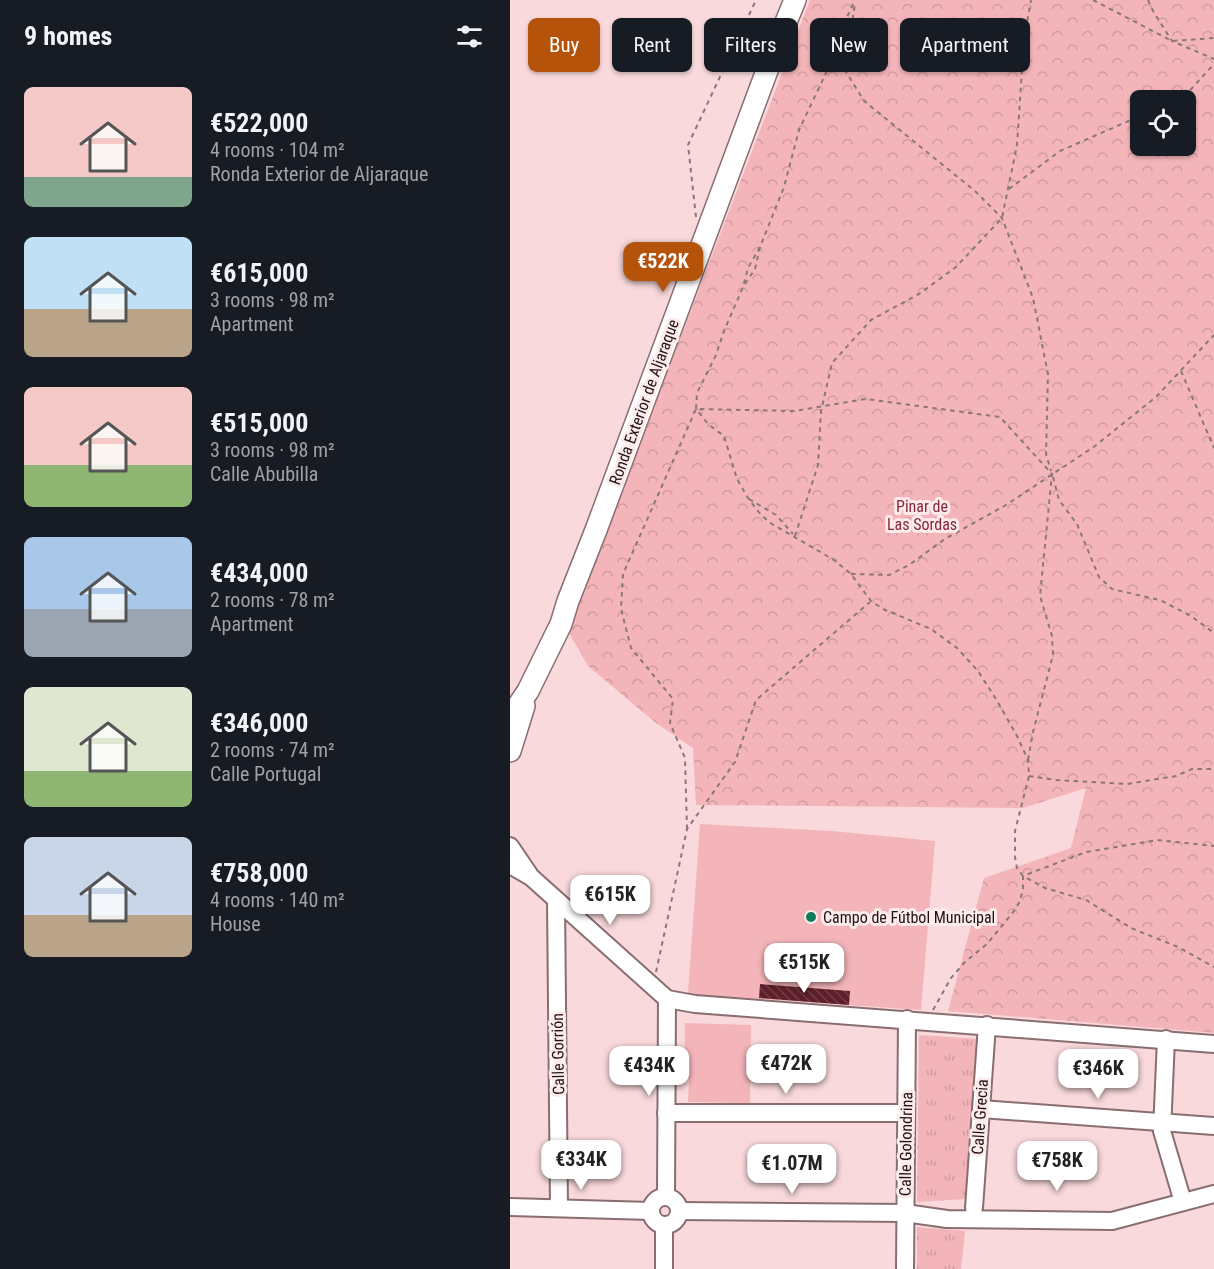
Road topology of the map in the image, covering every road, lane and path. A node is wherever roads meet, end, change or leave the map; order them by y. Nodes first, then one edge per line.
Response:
1 (756, 0) edge
2 (795, 0) edge
3 (855, 0) edge
4 (1031, 0) edge
5 (1093, 0) edge
6 (1148, 0) edge
7 (847, 18) edge
8 (852, 18) edge
9 (1214, 38) edge
10 (1172, 40) junction
11 (1214, 58) edge
12 (1214, 64) edge
13 (826, 72) edge
14 (846, 72) edge
15 (1190, 90) edge
16 (1130, 120) edge
17 (1009, 189) junction
18 (696, 217) dead end
19 (1002, 219) junction
20 (760, 247) junction
21 (743, 287) junction
22 (1214, 335) edge
23 (1180, 370) junction
24 (822, 407) junction
25 (696, 409) junction
26 (1214, 448) edge
27 (1052, 474) junction
28 (748, 498) junction
29 (795, 536) junction
30 (851, 574) junction
31 (871, 601) junction
32 (1214, 633) edge
33 (519, 695) edge
34 (510, 718) edge
35 (510, 751) edge
36 (1028, 760) junction
37 (1214, 769) edge
38 (1029, 776) junction
39 (687, 829) junction
40 (510, 846) edge
41 (1214, 846) edge
42 (510, 865) edge
43 (1023, 876) junction
44 (531, 877) junction
45 (556, 901) junction
46 (1214, 968) edge
47 (653, 986) junction
48 (667, 999) junction
49 (931, 1012) dead end
50 (907, 1020) junction
51 (987, 1026) junction
52 (1166, 1040) junction
53 (1214, 1044) edge
54 (981, 1109) junction
55 (666, 1113) junction
56 (906, 1113) junction
57 (1162, 1123) junction
58 (1214, 1126) edge
59 (1214, 1183) edge
60 (1214, 1194) edge
61 (666, 1196) junction
62 (1182, 1197) junction
63 (510, 1207) edge
64 (559, 1208) junction
65 (974, 1208) junction
66 (651, 1211) junction
67 (680, 1211) junction
68 (905, 1213) junction
69 (664, 1225) junction
70 (664, 1269) edge
71 (905, 1269) edge

1 - 18 path
2 - 33 main road, Ronda Exterior de Aljaraque
3 - 7 path
3 - 8 path
4 - 17 path
5 - 10 path
6 - 10 path
9 - 10 path
10 - 11 path
12 - 15 path
13 - 20 path
14 - 19 path
16 - 17 path
17 - 19 path
19 - 24 path
19 - 27 path
20 - 21 path
20 - 21 path
21 - 25 path
22 - 23 path
23 - 26 path
23 - 27 path
24 - 25 path
24 - 27 path
24 - 29 path
25 - 28 path
25 - 39 path
27 - 30 path
27 - 32 path
27 - 36 path
28 - 29 path
28 - 29 path
29 - 30 path
30 - 31 path
31 - 36 path
31 - 39 path
33 - 34 main road, Ronda Exterior de Aljaraque
33 - 35 main road
36 - 38 path
37 - 38 path
38 - 43 path
39 - 47 path
40 - 44 street
41 - 43 path
42 - 44 street
43 - 46 path
43 - 49 path
44 - 45 street
45 - 47 street
45 - 64 street, Calle Gorrión
47 - 48 street
48 - 50 street
48 - 55 street
50 - 51 street
50 - 56 street, Calle Golondrina
51 - 52 street
51 - 54 street, Calle Grecia
52 - 53 street
52 - 57 street
54 - 57 street
54 - 65 street, Calle Grecia
55 - 56 street
55 - 61 street
56 - 68 street, Calle Golondrina
57 - 58 street
57 - 62 street
59 - 62 street
60 - 62 street
61 - 66 street
61 - 67 street
62 - 65 street
62 - 68 street
63 - 64 street
64 - 66 street
65 - 68 street
66 - 69 street
67 - 68 street
67 - 69 street
68 - 71 street, Calle Golondrina
69 - 70 street

